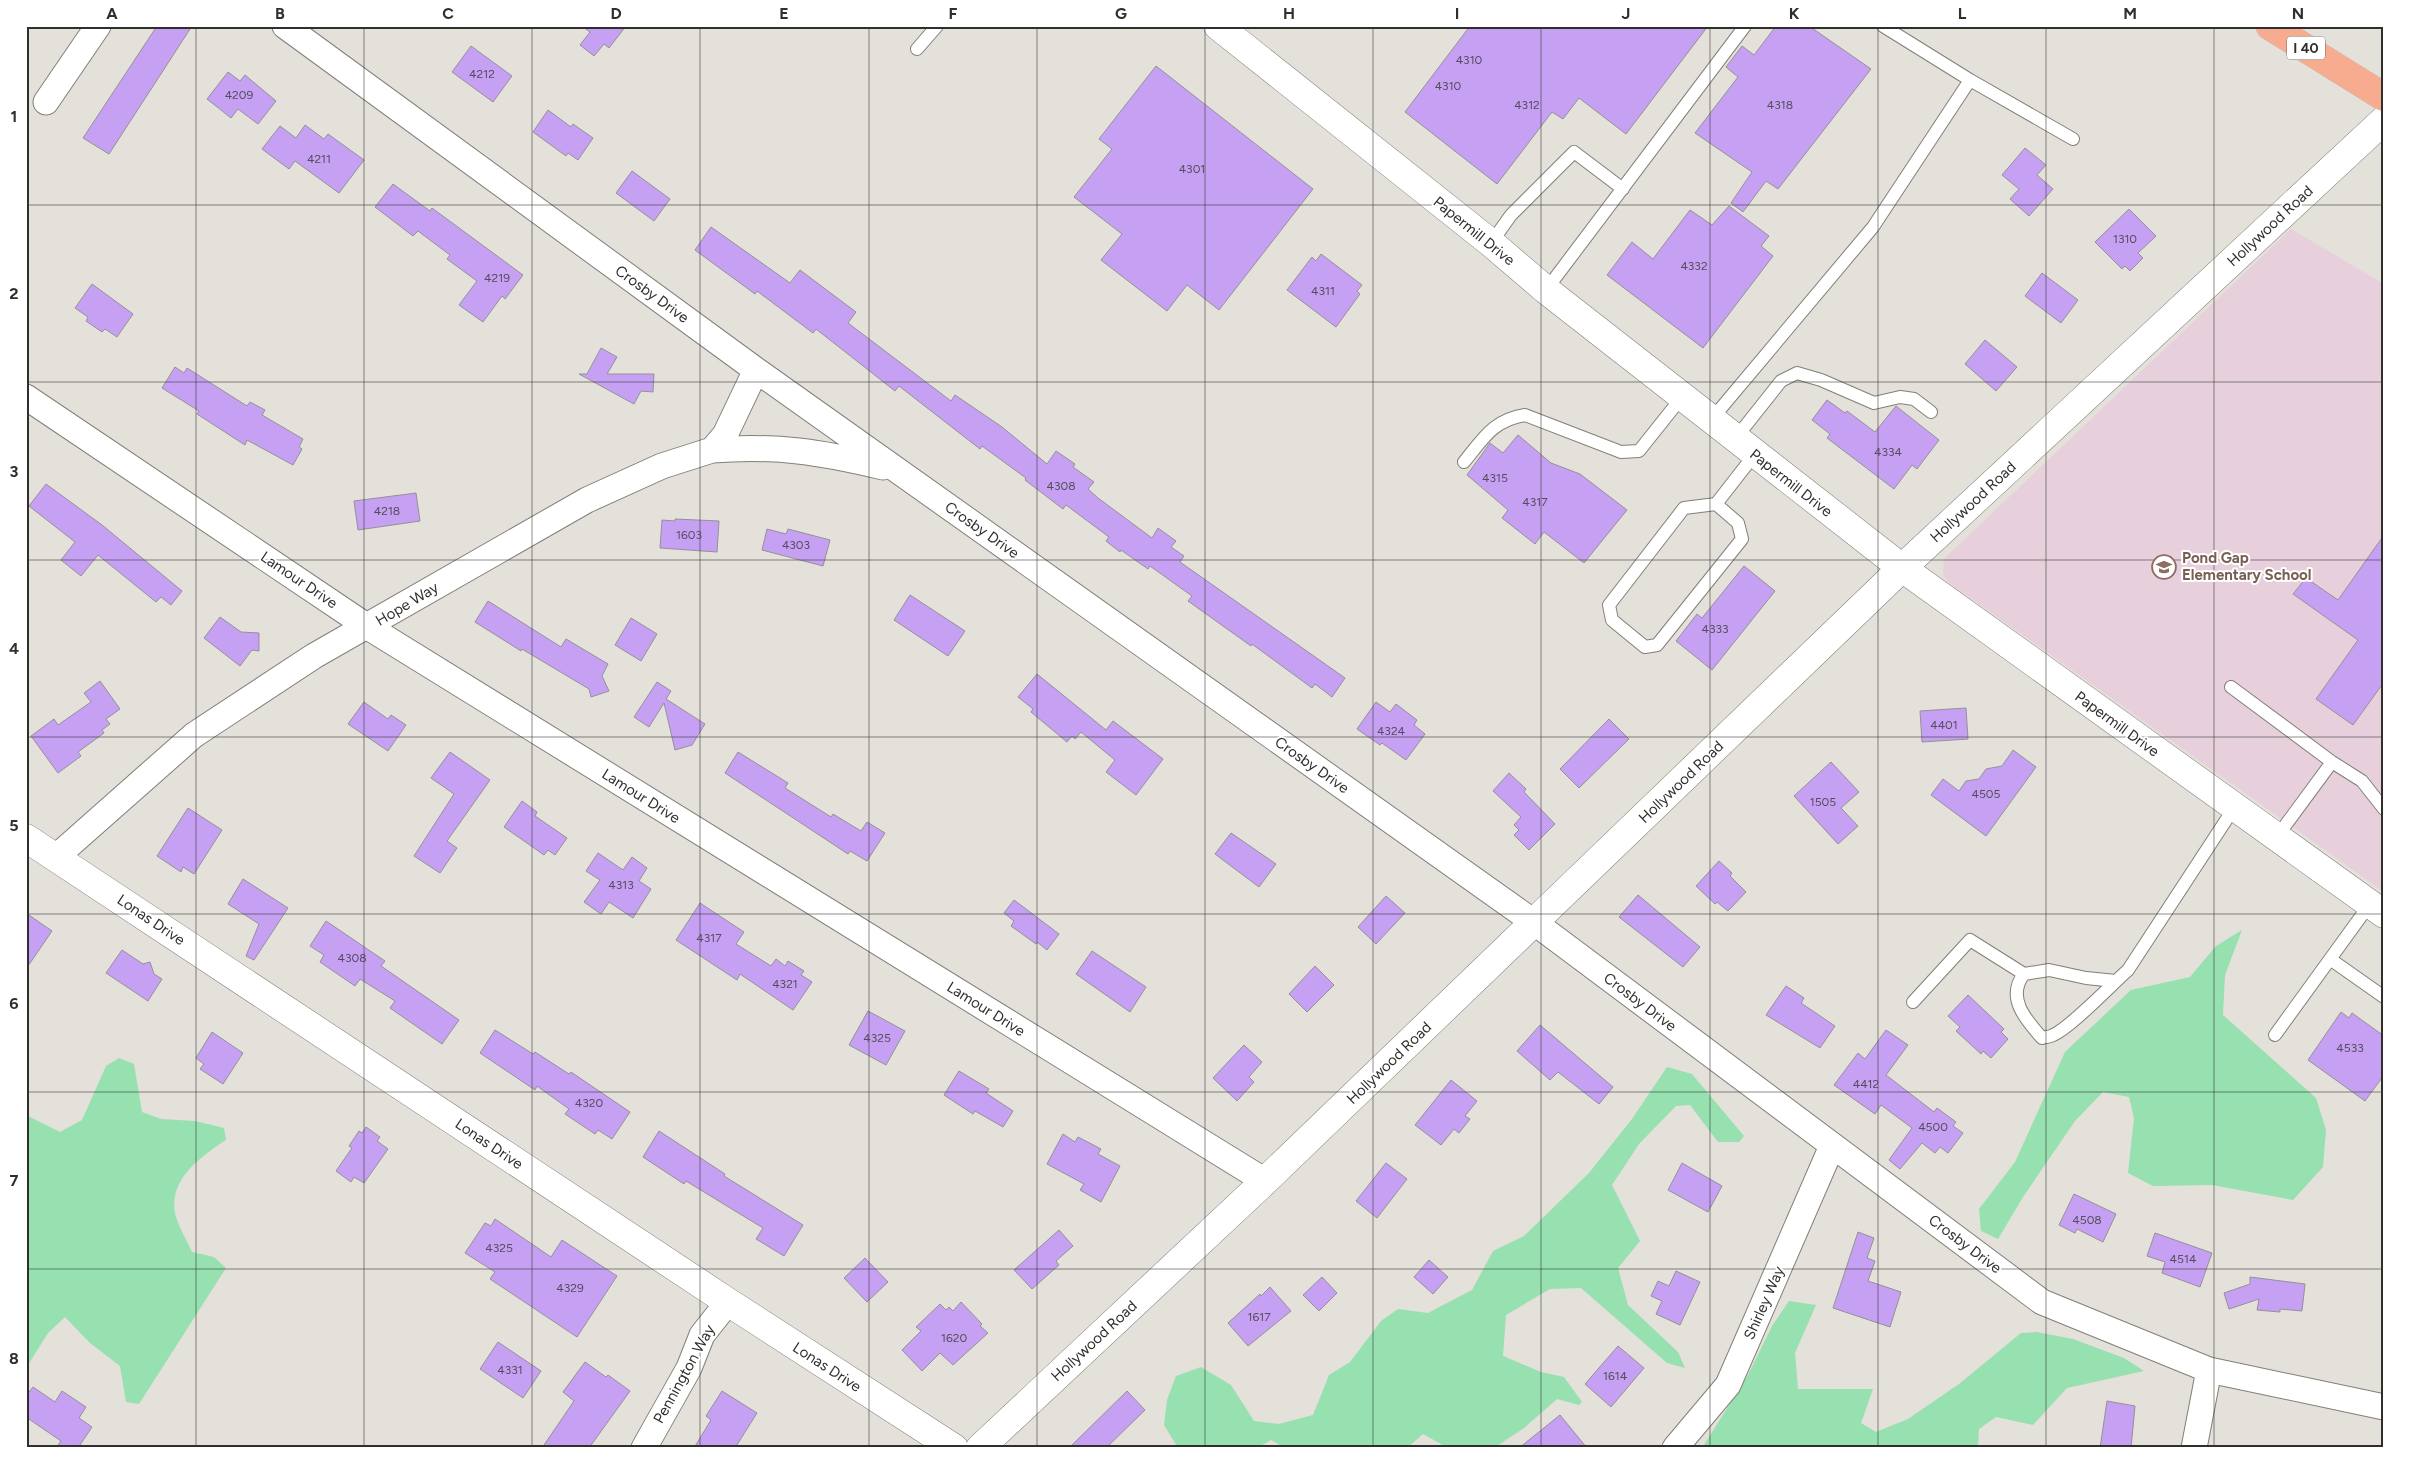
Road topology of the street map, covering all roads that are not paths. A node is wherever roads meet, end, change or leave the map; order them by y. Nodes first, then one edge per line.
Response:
1 (98, 26) edge
2 (284, 26) edge
3 (937, 26) edge
4 (1218, 26) edge
5 (1745, 26) edge
6 (1883, 26) edge
7 (2270, 26) edge
8 (917, 49) dead end
9 (1970, 80) junction
10 (2384, 97) edge
11 (46, 102) dead end
12 (2384, 120) edge
13 (2073, 139) dead end
14 (1623, 189) junction
15 (1491, 243) junction
16 (1546, 290) junction
17 (756, 370) junction
18 (26, 397) edge
19 (1682, 397) junction
20 (1930, 412) dead end
21 (1711, 420) junction
22 (1745, 447) junction
23 (712, 450) junction
24 (1464, 462) dead end
25 (896, 470) junction
26 (1716, 504) junction
27 (1902, 568) junction
28 (368, 627) junction
29 (2231, 687) dead end
30 (2332, 762) junction
31 (2234, 808) junction
32 (2384, 810) edge
33 (26, 838) edge
34 (2276, 838) junction
35 (56, 857) junction
36 (2377, 909) edge
37 (1535, 923) junction
38 (2330, 959) junction
39 (2024, 974) junction
40 (2116, 980) junction
41 (2384, 997) edge
42 (1913, 1002) dead end
43 (2275, 1035) dead end
44 (1832, 1146) junction
45 (1265, 1181) junction
46 (728, 1302) junction
47 (2209, 1370) junction
48 (2384, 1407) edge
49 (644, 1448) edge
50 (954, 1448) edge
51 (980, 1448) edge
52 (1676, 1448) edge
53 (2194, 1448) edge

1 - 11 street
2 - 17 street, Crosby Drive
3 - 8 lane
4 - 15 street, Papermill Drive
5 - 14 lane
6 - 9 lane
7 - 10 highway, I 40
9 - 13 lane
9 - 21 lane
12 - 27 street, Hollywood Road
14 - 15 lane
14 - 16 lane
15 - 16 street, Papermill Drive
16 - 19 street, Papermill Drive
17 - 23 street
17 - 25 street, Crosby Drive
18 - 28 street, Lamour Drive
19 - 21 street, Papermill Drive
19 - 24 lane
20 - 22 lane
21 - 22 street, Papermill Drive
22 - 26 lane
22 - 27 street, Papermill Drive
23 - 25 street, Hope Way
23 - 28 street, Hope Way
25 - 37 street, Crosby Drive
26 - 26 lane
27 - 31 street, Papermill Drive
27 - 37 street, Hollywood Road
28 - 35 street, Hope Way
28 - 45 street, Lamour Drive
29 - 30 lane
30 - 32 lane
30 - 34 lane
31 - 34 street, Papermill Drive
31 - 40 lane
33 - 35 street, Lonas Drive
34 - 36 street, Papermill Drive
35 - 46 street, Lonas Drive
36 - 38 lane
37 - 44 street, Crosby Drive
37 - 45 street, Hollywood Road
38 - 41 lane
38 - 43 lane
39 - 40 lane
39 - 40 lane
39 - 42 lane
44 - 47 street, Crosby Drive
44 - 52 street, Shirley Way
45 - 51 street, Hollywood Road
46 - 49 street, Pennington Way
46 - 50 street, Lonas Drive
47 - 48 street, Crosby Drive
47 - 53 street

